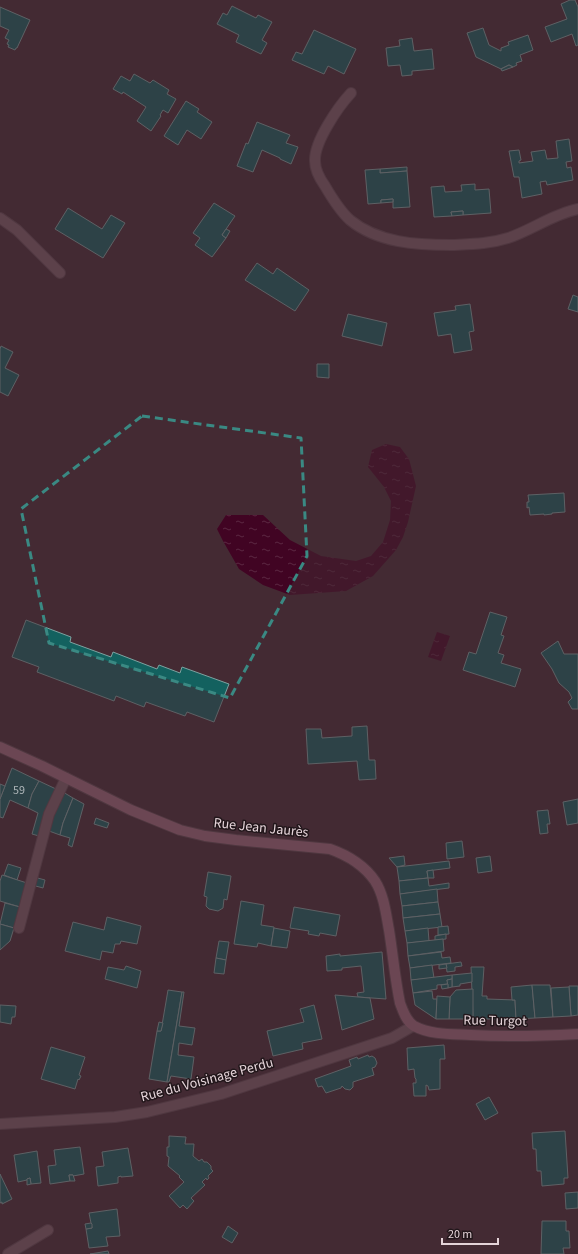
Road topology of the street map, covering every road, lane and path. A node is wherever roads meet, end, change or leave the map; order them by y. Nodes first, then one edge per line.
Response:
1 (351, 93) dead end
2 (578, 210) edge
3 (0, 218) edge
4 (60, 273) dead end
5 (0, 747) edge
6 (66, 778) junction
7 (19, 928) dead end
8 (413, 1026) junction
9 (578, 1034) edge
10 (0, 1124) edge
11 (48, 1230) dead end
12 (8, 1254) edge

1 - 2 street
3 - 4 street
5 - 6 street, Rue Jean Jaurès
6 - 7 street
6 - 8 street, Rue Jean Jaurès
8 - 9 street, Rue Turgot
8 - 10 street, Rue du Voisinage Perdu
11 - 12 street

